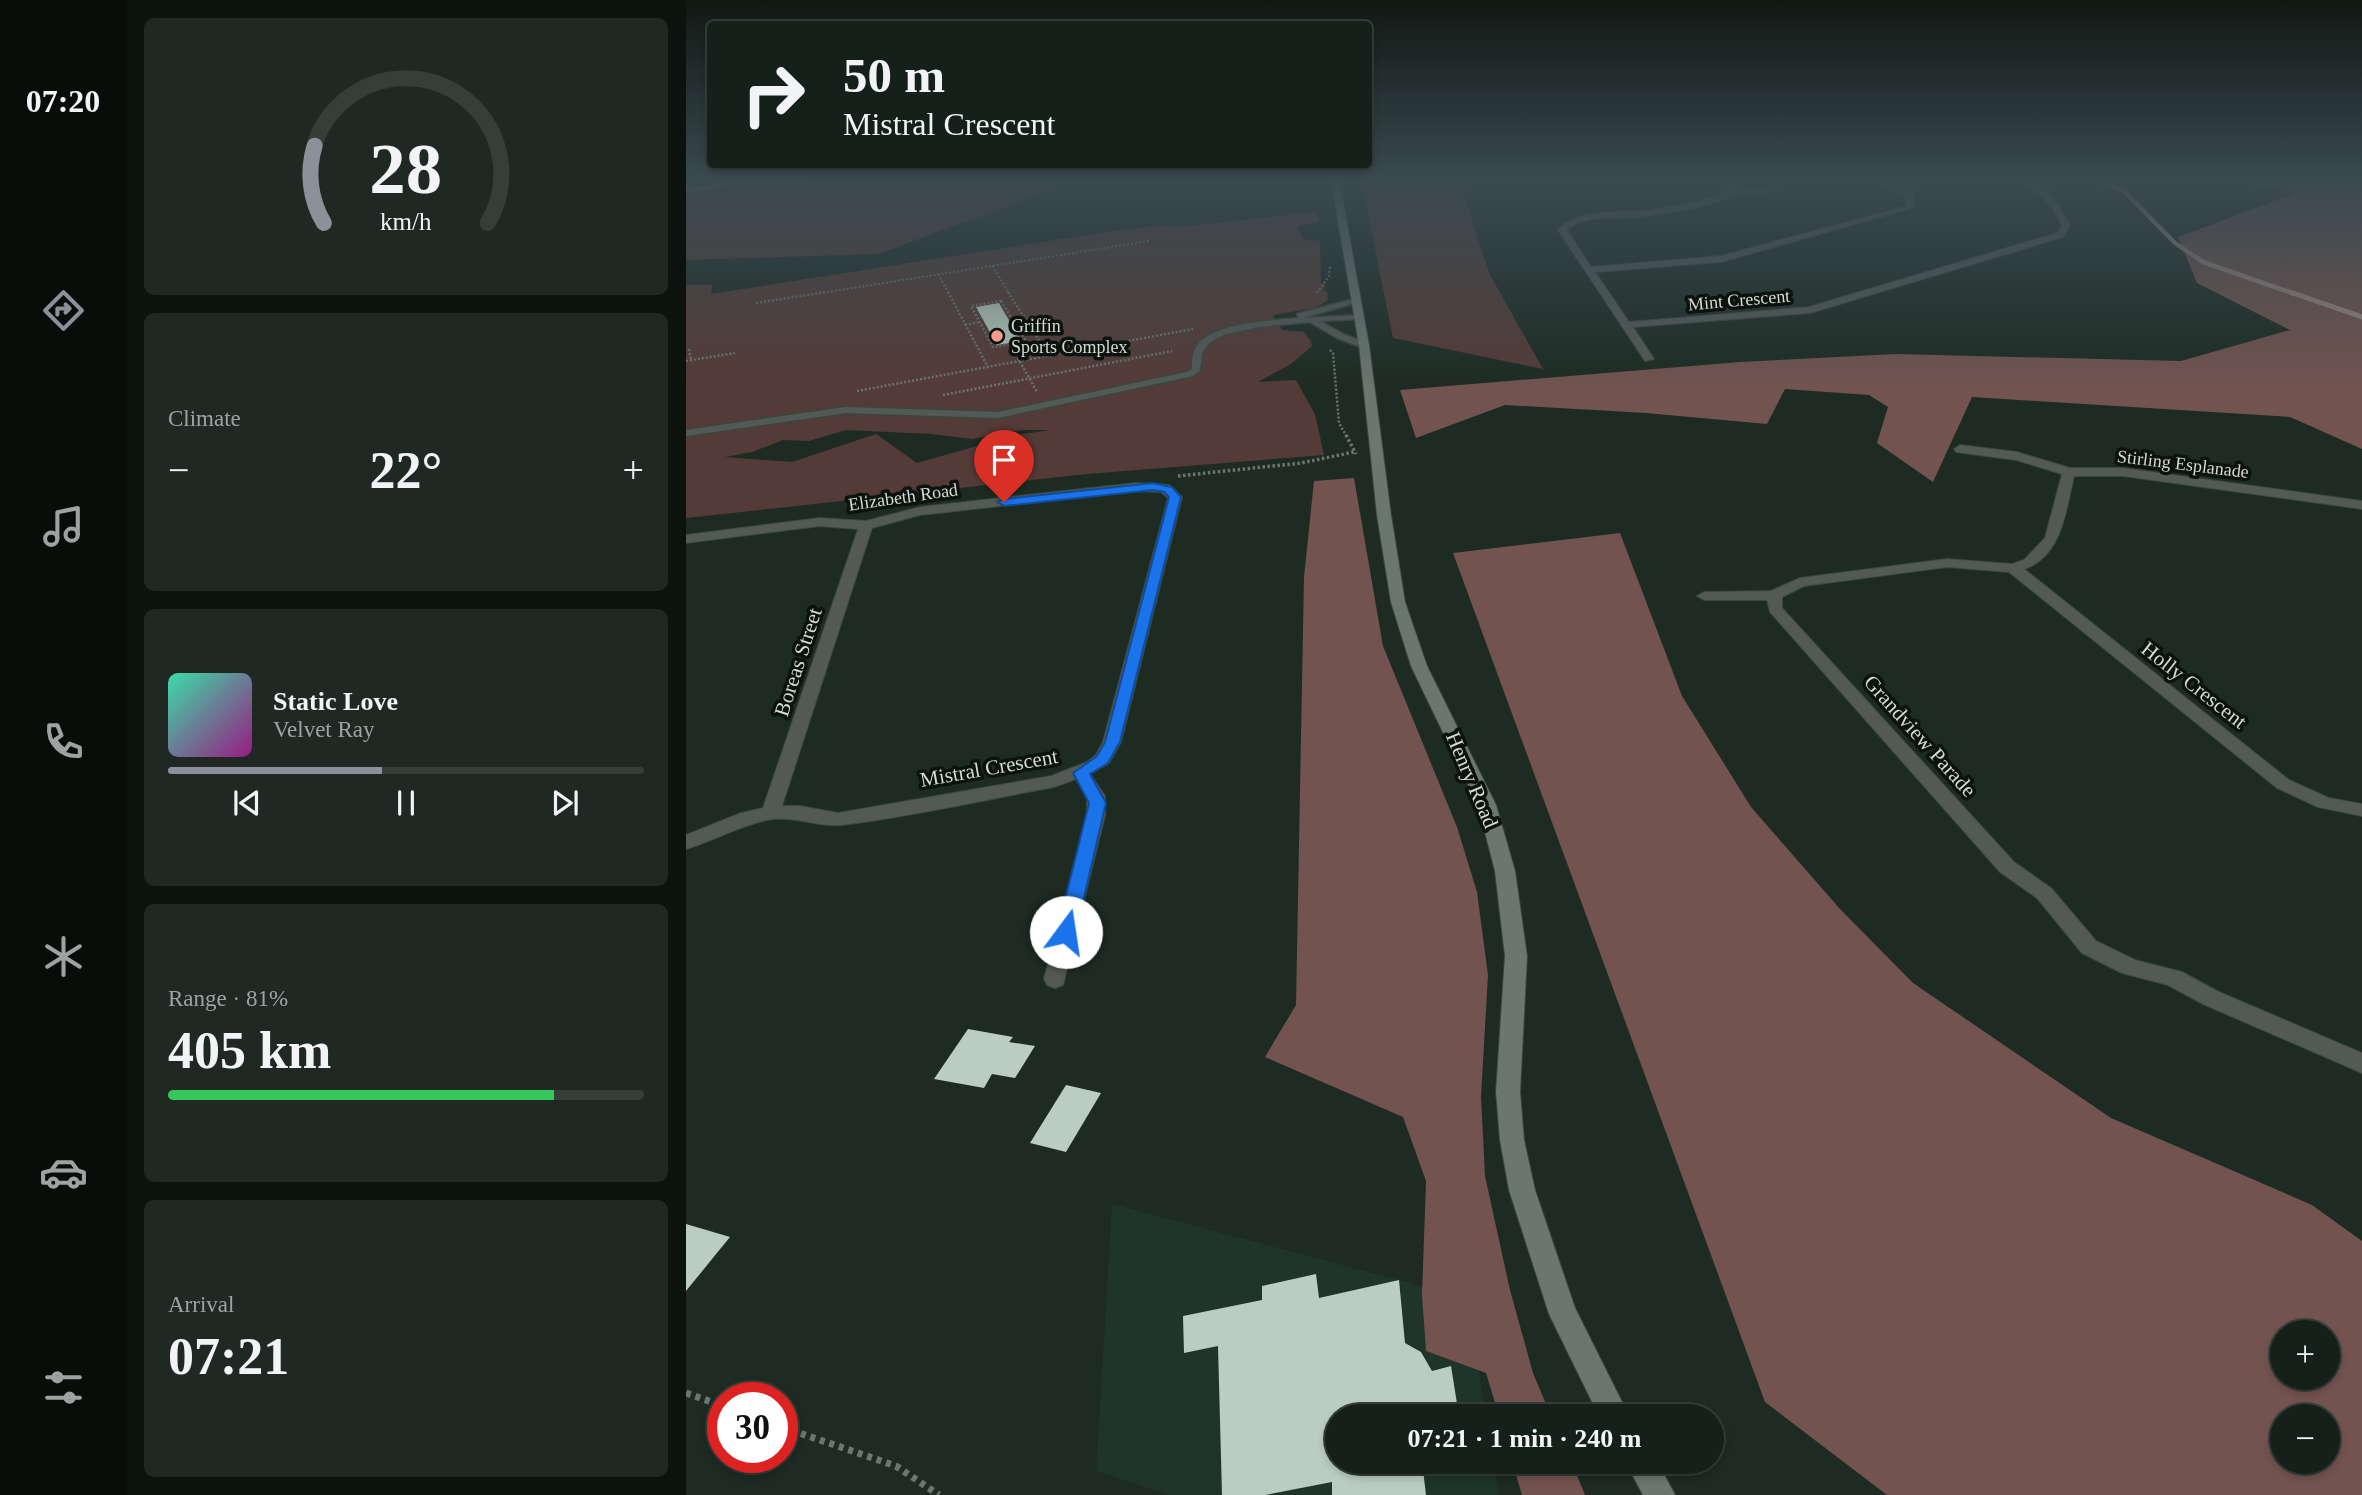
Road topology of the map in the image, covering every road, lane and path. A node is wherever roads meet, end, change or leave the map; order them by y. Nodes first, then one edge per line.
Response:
1 (1100, 249) edge
2 (1348, 249) edge
3 (1574, 249) edge
4 (1758, 249) edge
5 (2014, 249) edge
6 (992, 266) junction
7 (1588, 270) junction
8 (938, 274) junction
9 (1013, 299) junction
10 (1001, 301) junction
11 (1357, 301) junction
12 (756, 303) dead end
13 (1023, 315) junction
14 (1011, 317) junction
15 (1359, 317) junction
16 (1311, 320) junction
17 (979, 322) junction
18 (1290, 322) junction
19 (965, 325) junction
20 (1626, 325) junction
21 (1205, 327) dead end
22 (1010, 344) junction
23 (1364, 345) junction
24 (689, 349) dead end
25 (1172, 351) dead end
26 (735, 353) dead end
27 (1049, 356) junction
28 (1649, 359) dead end
29 (688, 361) edge
30 (1019, 361) junction
31 (988, 367) junction
32 (1028, 378) junction
33 (855, 392) dead end
34 (937, 396) dead end
35 (1039, 396) dead end
36 (686, 433) edge
37 (1960, 449) dead end
38 (1354, 452) dead end
39 (2069, 472) junction
40 (1163, 488) junction
41 (2362, 505) edge
42 (866, 525) junction
43 (686, 538) edge
44 (2013, 568) junction
45 (1774, 595) junction
46 (1704, 596) dead end
47 (1081, 773) junction
48 (2362, 810) edge
49 (771, 813) junction
50 (686, 842) edge
51 (1055, 979) dead end
52 (2362, 1063) edge
53 (686, 1393) edge
54 (707, 1400) edge
55 (1609, 1404) edge
56 (798, 1432) edge
57 (1648, 1474) edge
58 (939, 1495) edge
59 (1660, 1495) edge

1 - 6 path
2 - 11 main road, Henry Road
3 - 7 street
4 - 7 street
5 - 20 street, Mint Crescent
6 - 8 path
6 - 9 path
7 - 20 street
8 - 12 path
8 - 19 path
9 - 10 path
9 - 13 path
10 - 14 path
10 - 17 path
11 - 15 main road, Henry Road
11 - 18 lane
13 - 14 path
13 - 27 path
14 - 22 path
15 - 16 lane
15 - 23 main road, Henry Road
16 - 18 lane
16 - 23 lane
17 - 19 path
17 - 22 path
18 - 36 lane
19 - 31 path
20 - 28 street
21 - 27 path
22 - 30 path
23 - 55 main road, Henry Road
24 - 29 path
25 - 32 path
26 - 29 path
27 - 30 path
30 - 31 path
30 - 32 path
31 - 33 path
32 - 34 path
32 - 35 path
37 - 39 street, Stirling Esplanade
38 - 40 path
39 - 41 street, Stirling Esplanade
39 - 44 street
40 - 42 street, Elizabeth Road
40 - 47 street, Mistral Crescent
42 - 43 street, Elizabeth Road
42 - 49 street, Boreas Street
44 - 45 street
44 - 48 street, Holly Crescent
45 - 46 street
45 - 52 street, Grandview Parade
47 - 49 street, Mistral Crescent
47 - 51 street
49 - 50 street, Mistral Crescent
53 - 54 path
56 - 58 path
57 - 59 main road

